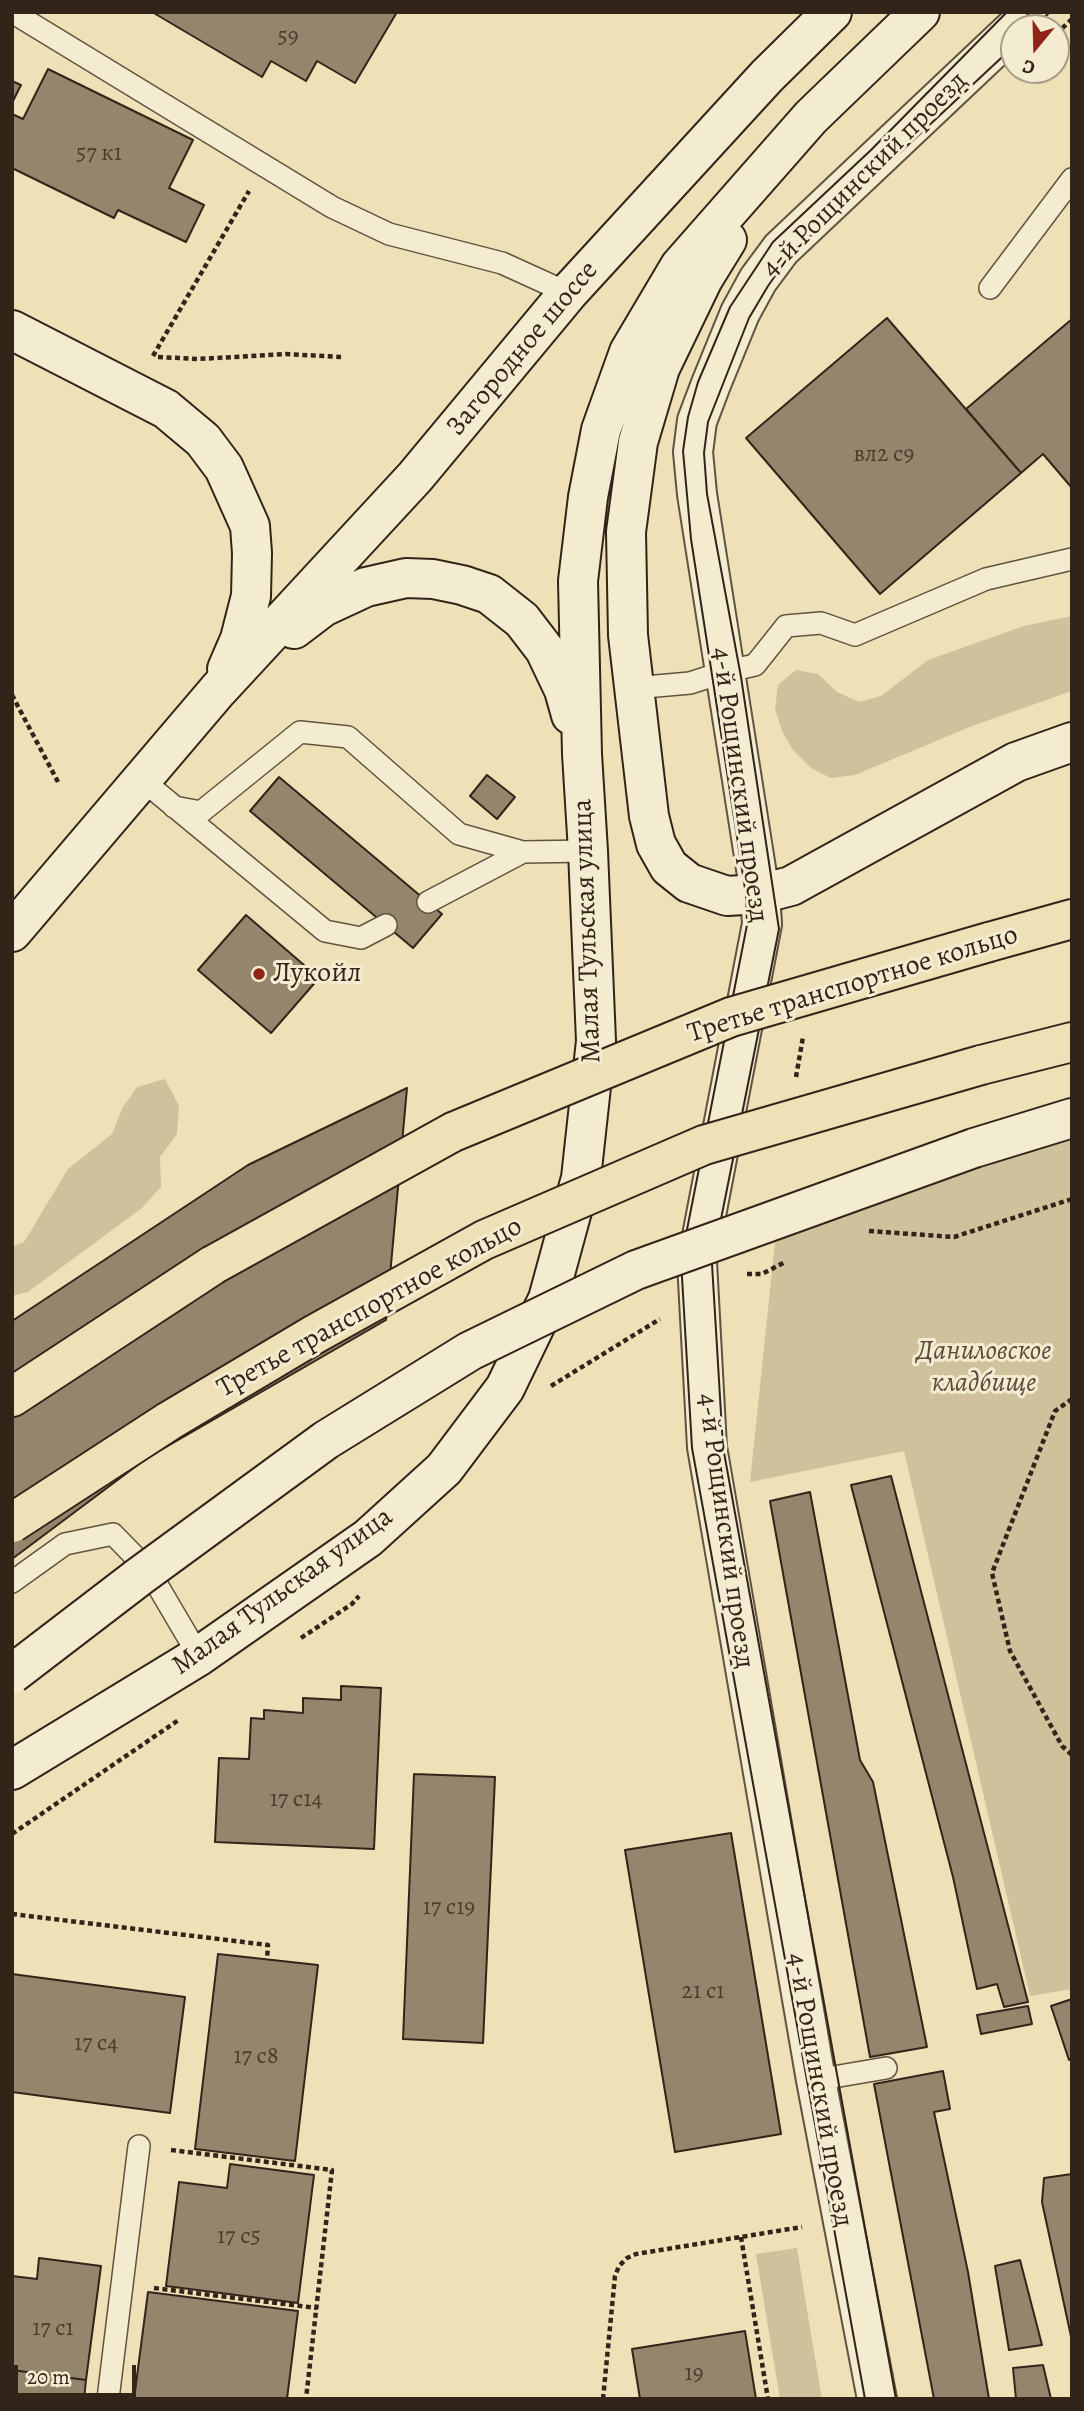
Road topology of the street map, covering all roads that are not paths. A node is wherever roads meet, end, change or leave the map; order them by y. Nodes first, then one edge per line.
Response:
1 (12, 12) edge
2 (832, 12) edge
3 (920, 12) edge
4 (1000, 41) edge
5 (785, 145) junction
6 (1072, 179) edge
7 (990, 288) dead end
8 (568, 293) junction
9 (12, 330) edge
10 (1072, 559) edge
11 (724, 672) junction
12 (634, 688) junction
13 (218, 690) junction
14 (1072, 742) edge
15 (582, 754) junction
16 (141, 779) junction
17 (174, 807) junction
18 (588, 851) junction
19 (523, 852) junction
20 (760, 894) junction
21 (428, 902) dead end
22 (1072, 919) edge
23 (386, 925) dead end
24 (12, 932) edge
25 (1072, 1042) edge
26 (1072, 1118) edge
27 (213, 1265) junction
28 (12, 1366) edge
29 (12, 1397) edge
30 (12, 1523) edge
31 (12, 1582) edge
32 (199, 1656) junction
33 (12, 1674) edge
34 (12, 1770) edge
35 (886, 2068) dead end
36 (816, 2080) junction
37 (139, 2146) road end
38 (108, 2399) edge
39 (877, 2399) edge

1 - 8 lane
2 - 8 main road, Загородное шоссе
3 - 5 main road
4 - 11 main road, 4-й Рощинский проезд
5 - 12 main road
5 - 15 main road
6 - 7 lane
8 - 13 main road, Загородное шоссе
9 - 13 main road
10 - 11 lane
11 - 12 lane
11 - 20 main road, 4-й Рощинский проезд
12 - 20 main road
13 - 15 main road
13 - 16 main road
14 - 20 main road
15 - 18 main road, Малая Тульская улица
16 - 17 lane
16 - 24 main road
17 - 19 lane
17 - 23 lane
18 - 19 lane
18 - 32 main road, Малая Тульская улица
19 - 21 lane
20 - 36 main road, 4-й Рощинский проезд
22 - 27 main road, Третье транспортное кольцо, bridge
25 - 30 main road, Третье транспортное кольцо, bridge
26 - 33 main road, bridge
27 - 28 main road
27 - 29 main road, Третье транспортное кольцо
31 - 32 lane
32 - 34 main road, Малая Тульская улица
35 - 36 lane
36 - 39 main road, 4-й Рощинский проезд
37 - 38 lane

